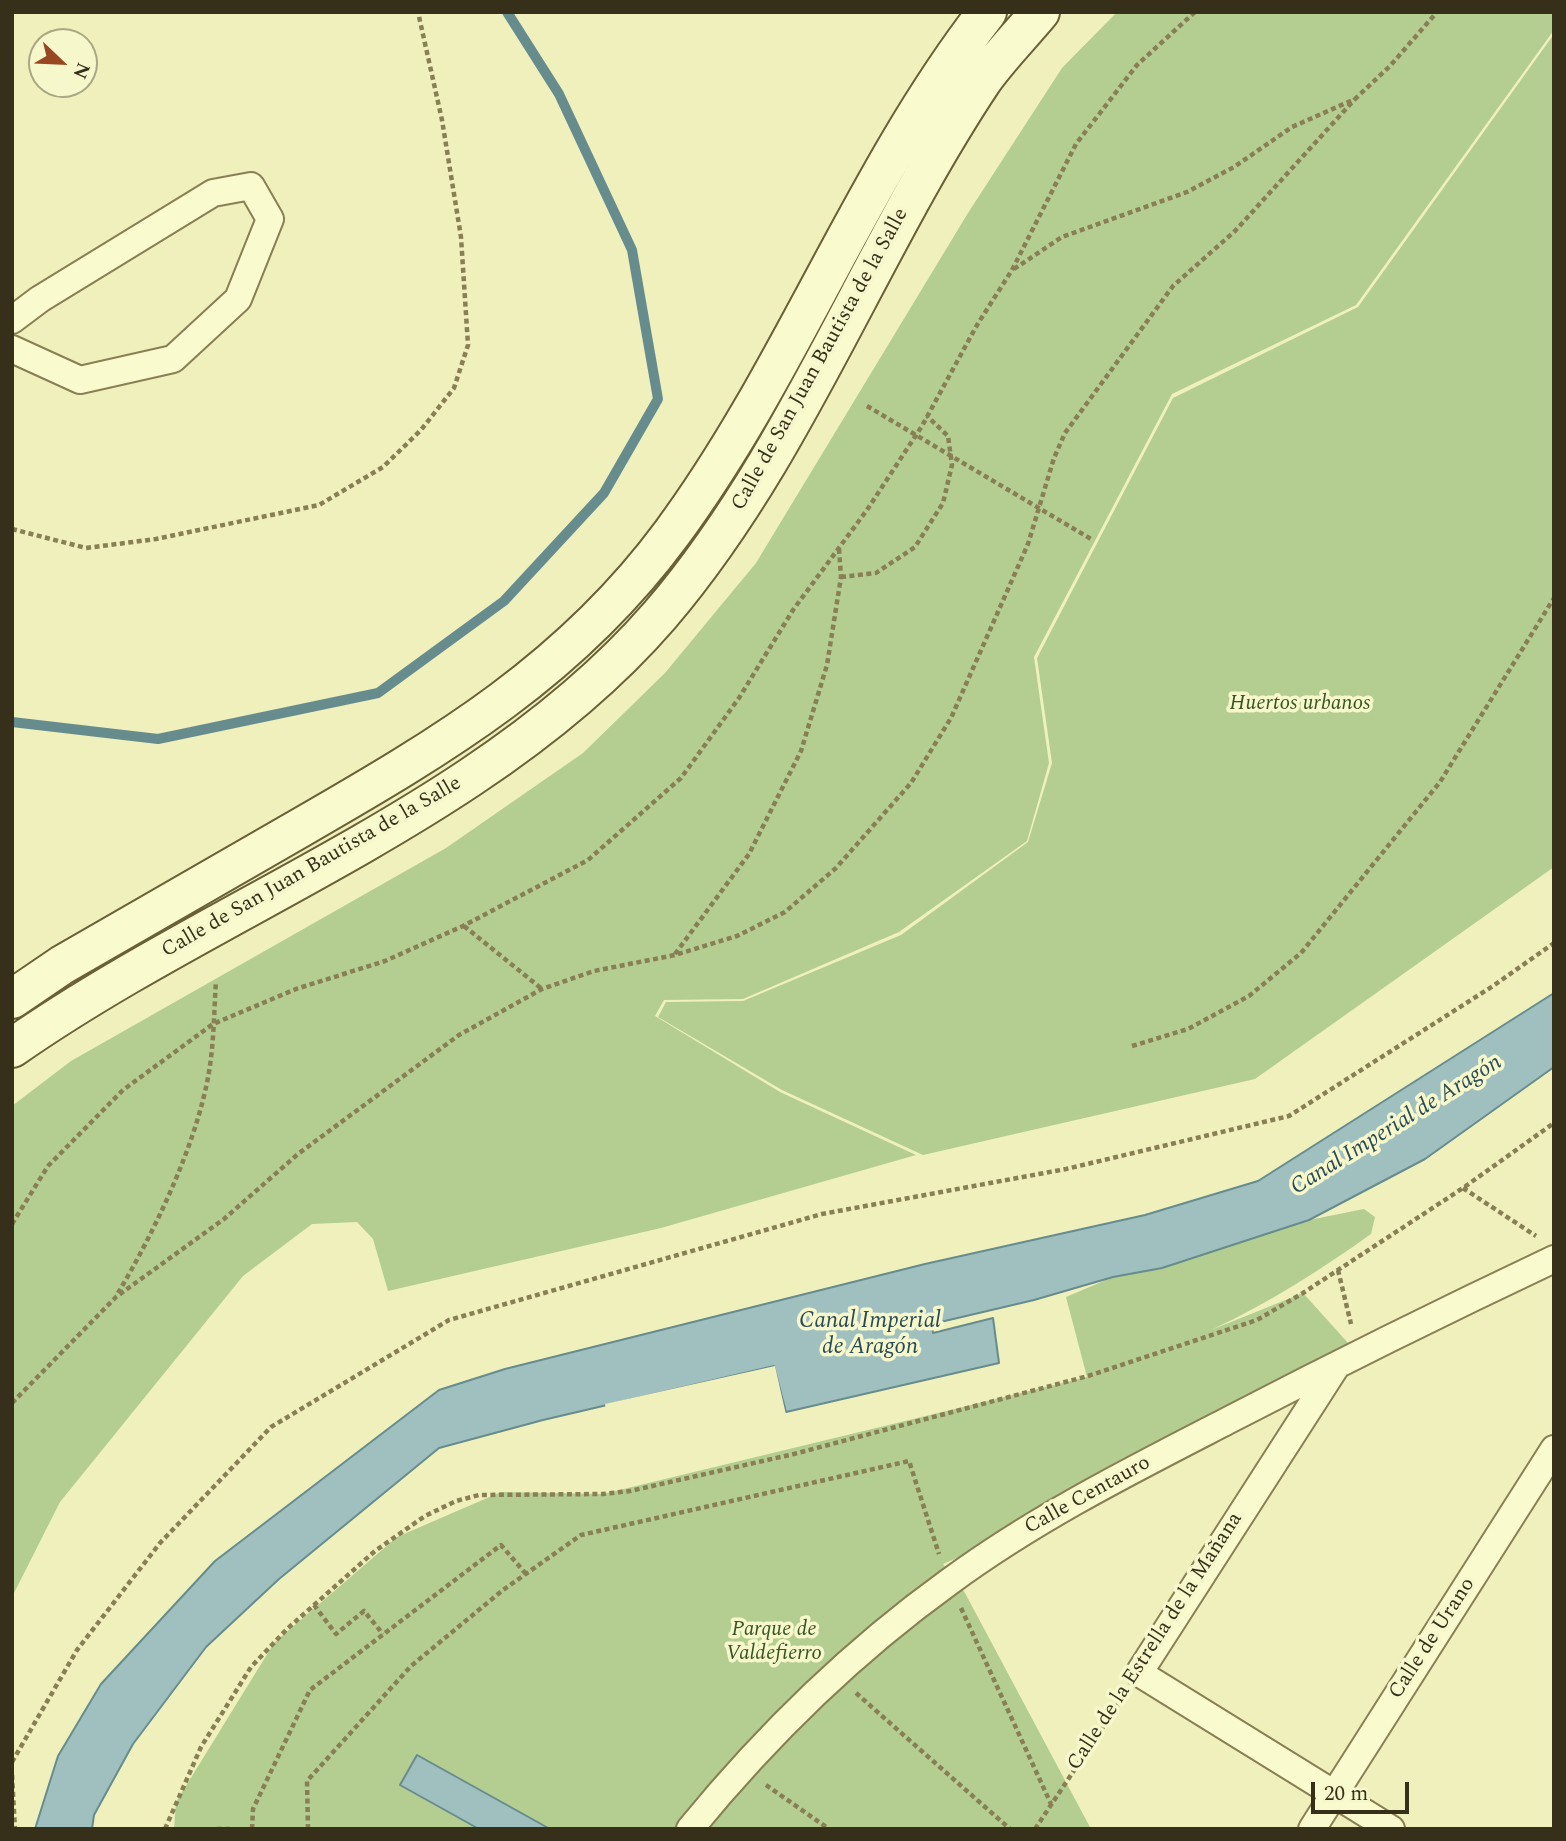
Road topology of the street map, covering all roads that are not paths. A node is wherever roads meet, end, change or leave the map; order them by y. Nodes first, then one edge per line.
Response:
1 (987, 12) edge
2 (1040, 12) edge
3 (12, 320) edge
4 (12, 349) edge
5 (12, 999) edge
6 (12, 1048) edge
7 (1552, 1260) edge
8 (1348, 1359) junction
9 (1272, 1398) junction
10 (1554, 1450) edge
11 (1276, 1456) junction
12 (1334, 1794) junction
13 (690, 1829) edge
14 (1312, 1829) edge
15 (1391, 1829) edge

1 - 5 main road, Calle de San Juan Bautista de la Salle
2 - 6 main road, Calle de San Juan Bautista de la Salle
3 - 4 street
7 - 8 street, Calle Centauro
8 - 9 street, Calle Centauro
8 - 11 street, Calle de la Estrella de la Mañana
9 - 11 street, Calle de la Estrella de la Mañana
9 - 13 street, Calle Centauro
10 - 12 street, Calle de Urano
11 - 12 street, Calle de la Estrella de la Mañana
12 - 14 street, Calle de Urano
12 - 15 street

